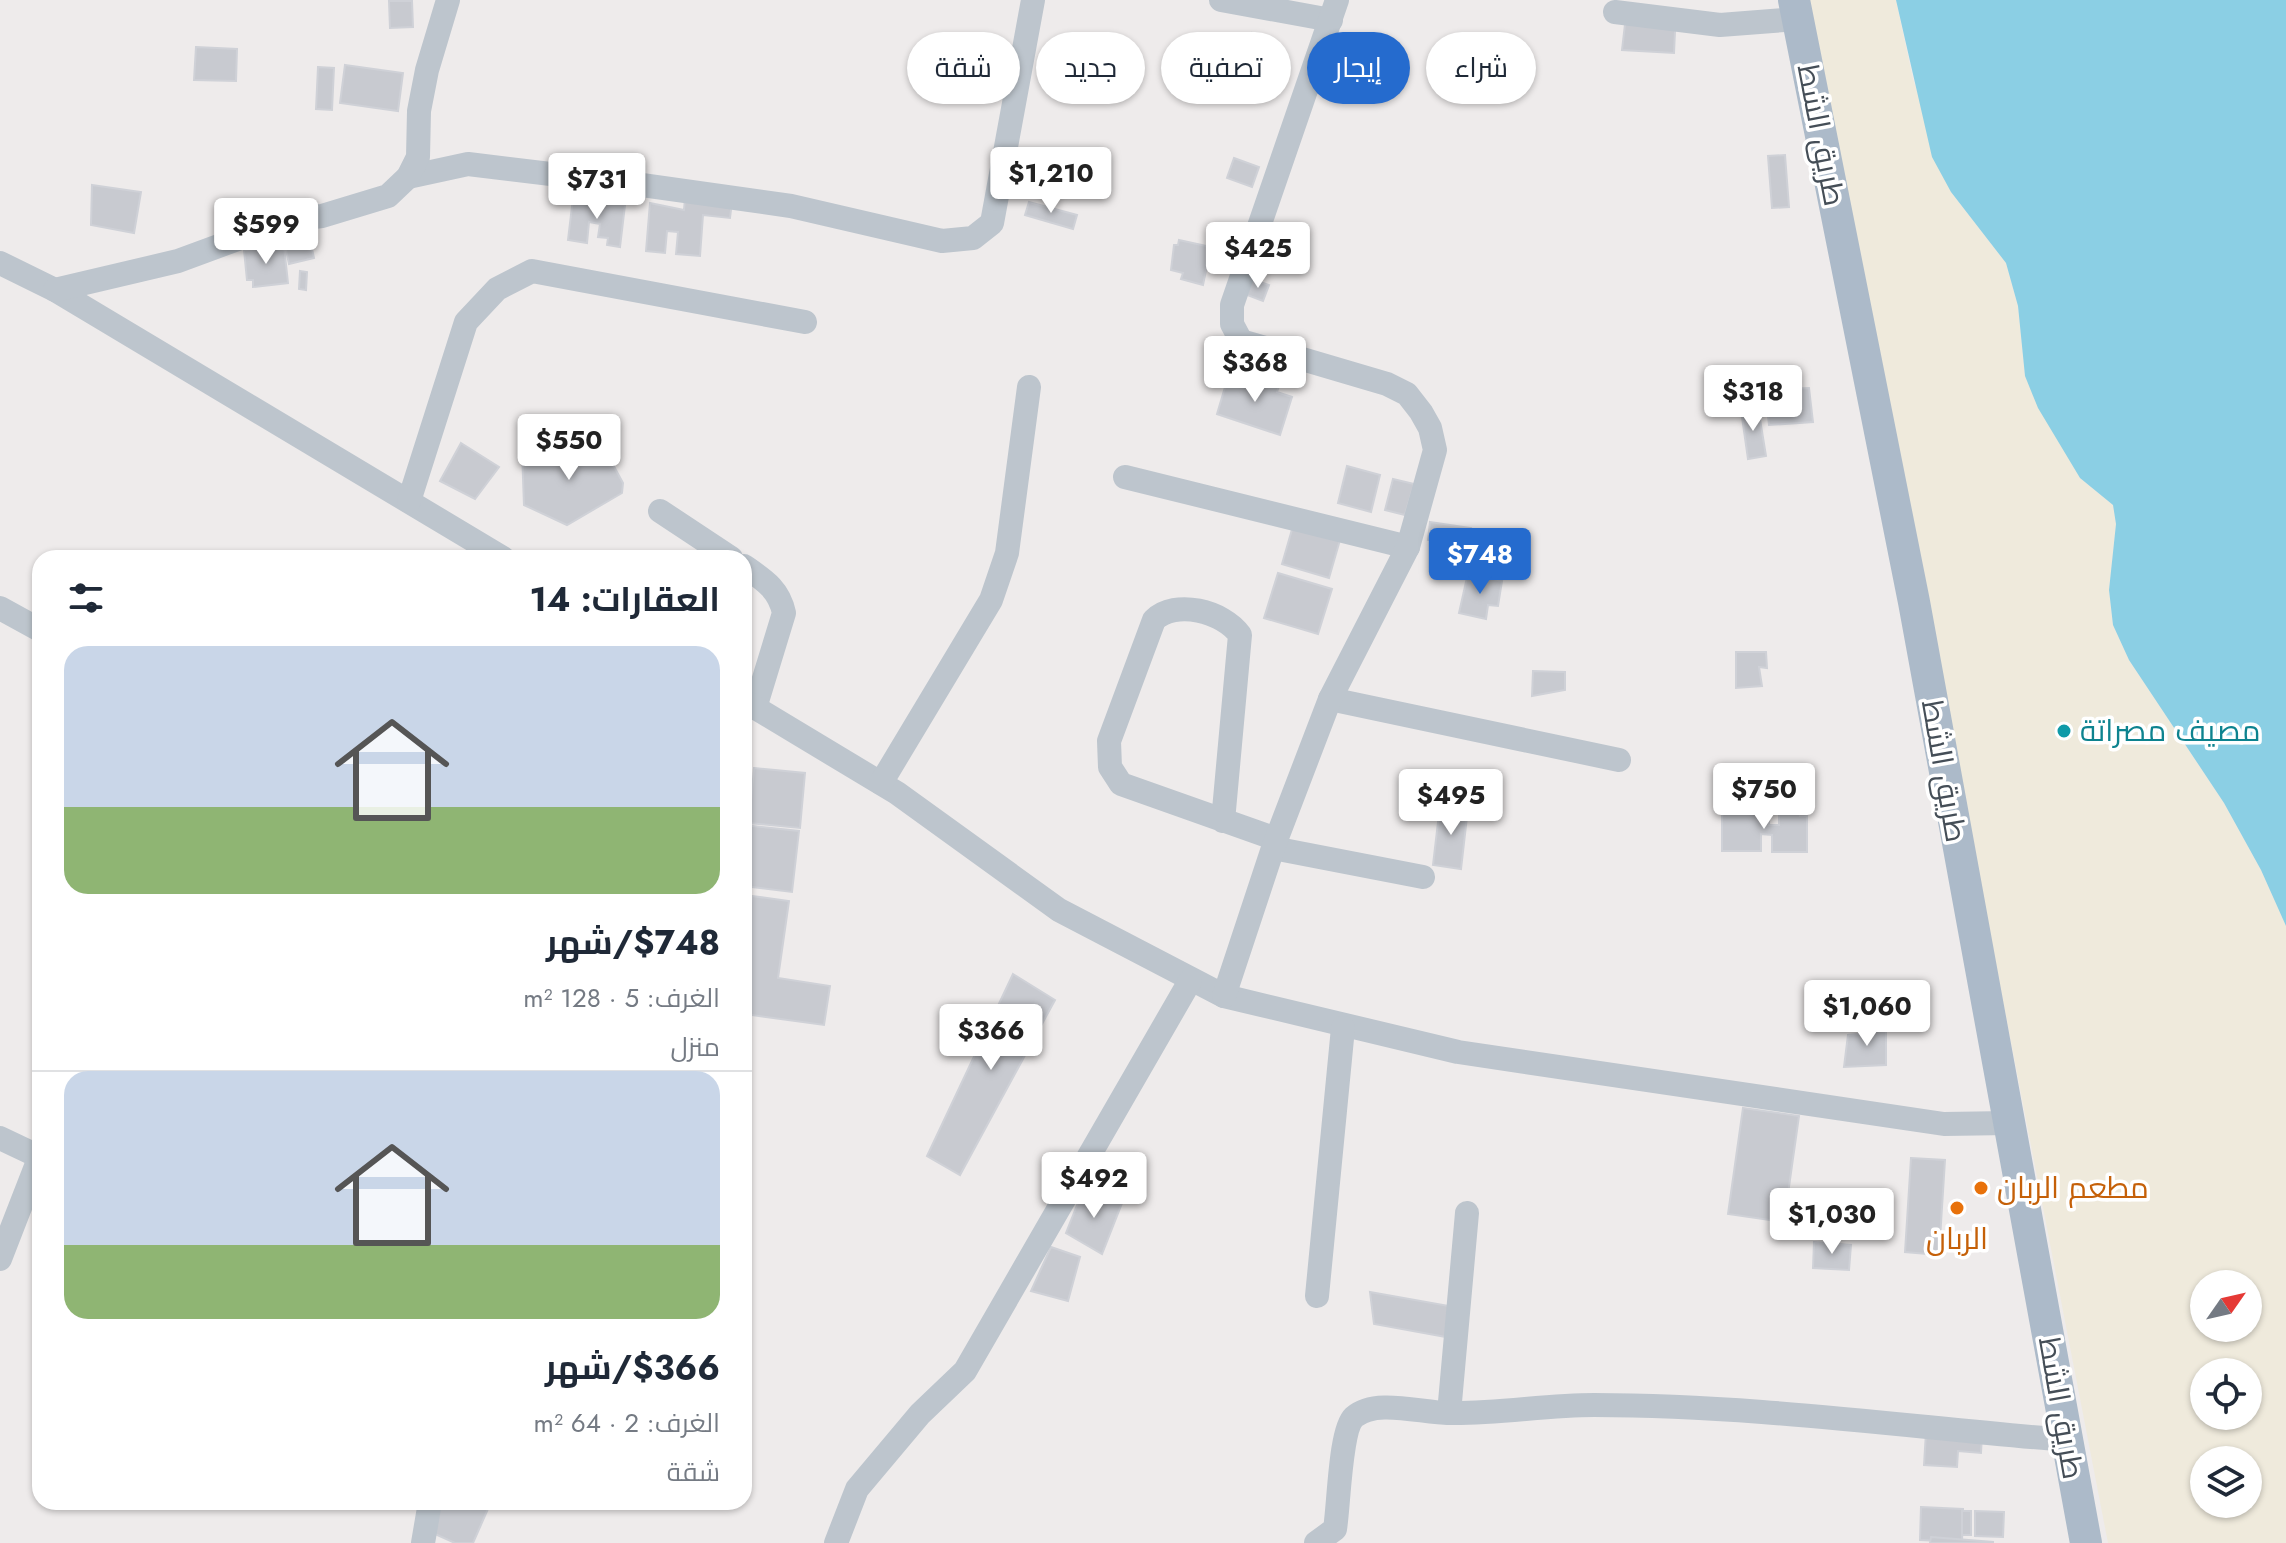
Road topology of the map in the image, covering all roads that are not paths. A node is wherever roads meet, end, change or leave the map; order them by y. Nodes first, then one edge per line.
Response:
1 (448, 0) edge
2 (1033, 0) edge
3 (1221, 0) edge
4 (1334, 10) edge
5 (1796, 10) edge
6 (1615, 12) dead end
7 (408, 177) junction
8 (0, 263) edge
9 (55, 290) junction
10 (805, 322) dead end
11 (1029, 387) dead end
12 (1125, 477) dead end
13 (409, 501) junction
14 (660, 511) dead end
15 (1408, 547) junction
16 (473, 550) edge
17 (719, 550) edge
18 (752, 571) edge
19 (0, 608) edge
20 (32, 626) edge
21 (752, 697) edge
22 (1330, 699) junction
23 (752, 707) edge
24 (1619, 760) dead end
25 (881, 783) junction
26 (1223, 821) junction
27 (1274, 844) junction
28 (1423, 877) dead end
29 (1190, 981) junction
30 (1224, 996) junction
31 (1343, 1028) junction
32 (2009, 1123) junction
33 (0, 1138) edge
34 (32, 1164) edge
35 (32, 1183) edge
36 (1467, 1213) dead end
37 (0, 1259) edge
38 (1317, 1296) dead end
39 (1449, 1413) junction
40 (2066, 1440) junction
41 (429, 1510) edge
42 (423, 1543) edge
43 (836, 1543) edge
44 (1316, 1543) edge
45 (2086, 1543) edge

1 - 7 street
2 - 7 street
3 - 4 street
4 - 15 street
5 - 6 street
5 - 32 main road, طريق الشط
7 - 9 street
8 - 9 street
9 - 13 street
10 - 13 street
11 - 25 street
12 - 15 street
13 - 16 street
14 - 17 street
15 - 22 street
18 - 21 street
19 - 20 street
22 - 24 street
22 - 27 street
23 - 25 street
25 - 29 street
26 - 26 street
26 - 27 street
27 - 28 street
27 - 30 street
29 - 30 street
29 - 43 street
30 - 31 street
31 - 32 street
31 - 38 street
32 - 40 main road, طريق الشط
33 - 34 street
35 - 37 street
36 - 39 street
39 - 40 street
39 - 44 street
40 - 45 main road, طريق الشط
41 - 42 street

